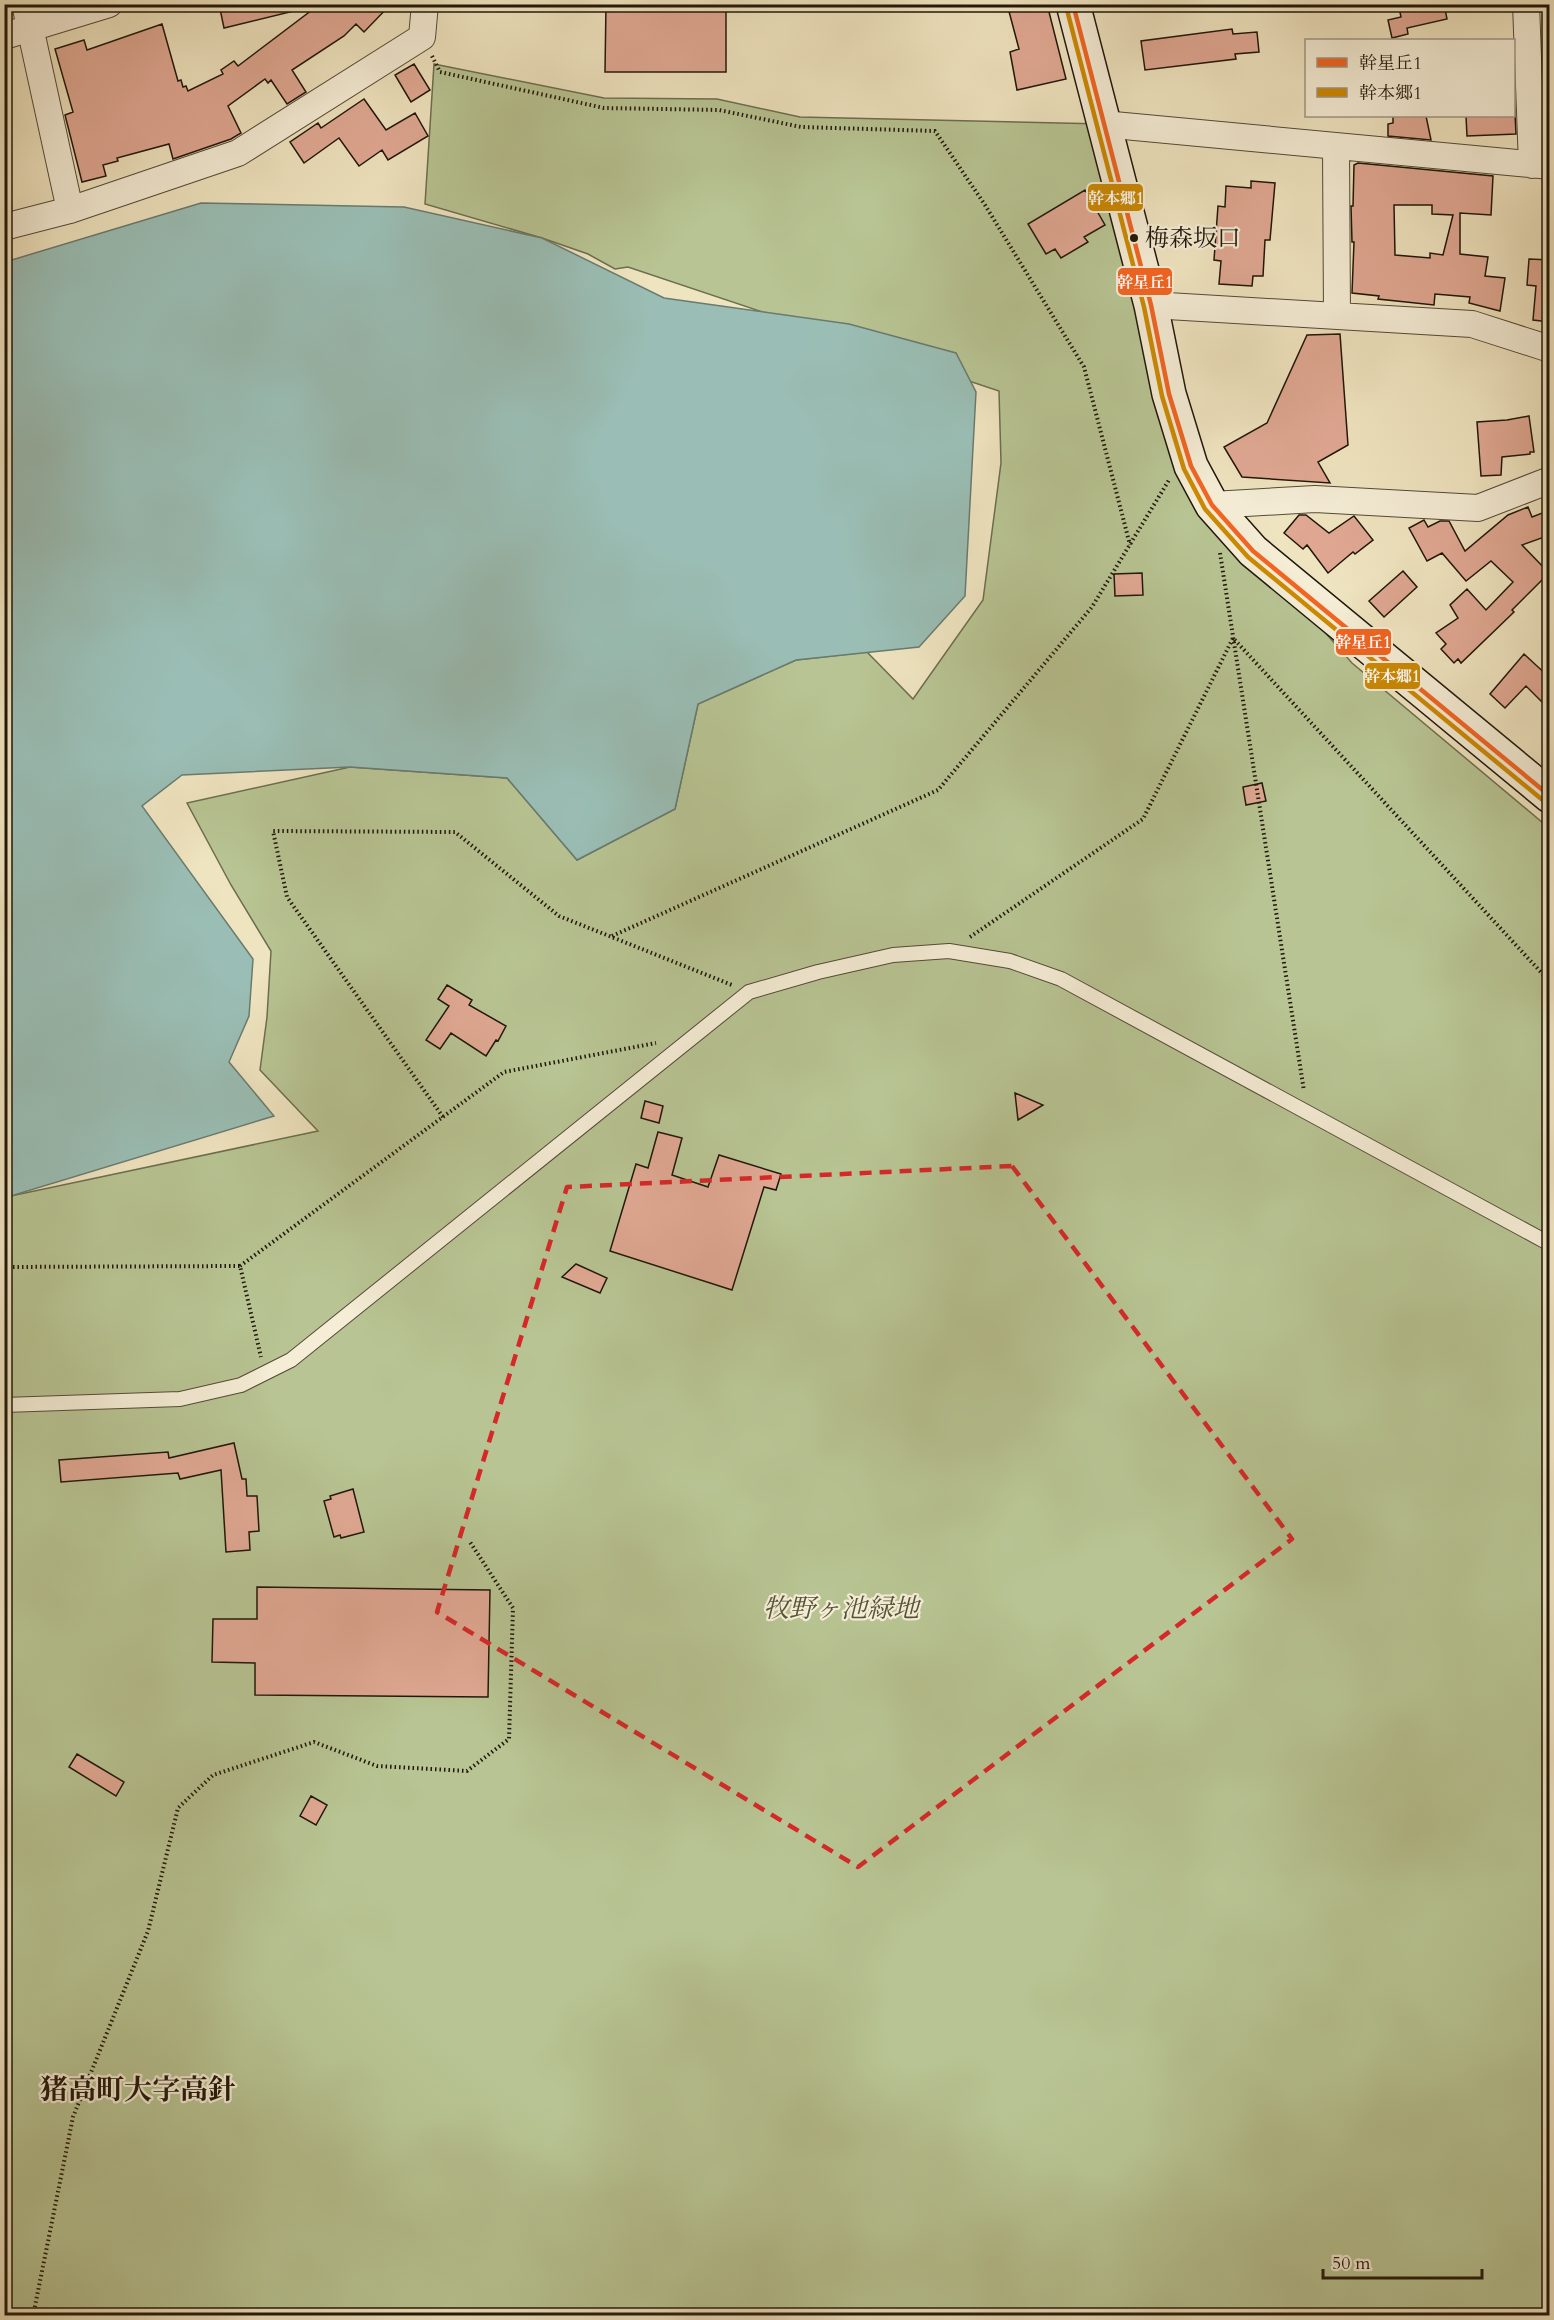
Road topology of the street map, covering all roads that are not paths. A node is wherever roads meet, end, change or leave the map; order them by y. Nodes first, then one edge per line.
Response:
1 (109, 4) edge
2 (425, 4) edge
3 (1073, 4) edge
4 (1526, 4) edge
5 (28, 16) edge
6 (4, 36) edge
7 (1103, 124) junction
8 (1336, 147) junction
9 (1541, 165) edge
10 (70, 210) junction
11 (4, 226) edge
12 (1151, 305) junction
13 (1337, 316) junction
14 (1550, 349) edge
15 (1550, 480) edge
16 (1212, 505) junction
17 (1550, 796) edge
18 (1550, 1244) edge
19 (4, 1405) edge

1 - 5 street
2 - 10 street
3 - 7 main road
4 - 9 street
5 - 6 street
5 - 10 street
7 - 8 street
7 - 12 main road
8 - 9 street
8 - 13 street
10 - 11 street
12 - 13 street
12 - 16 main road
13 - 14 street
15 - 16 street
16 - 17 main road
18 - 19 lane

